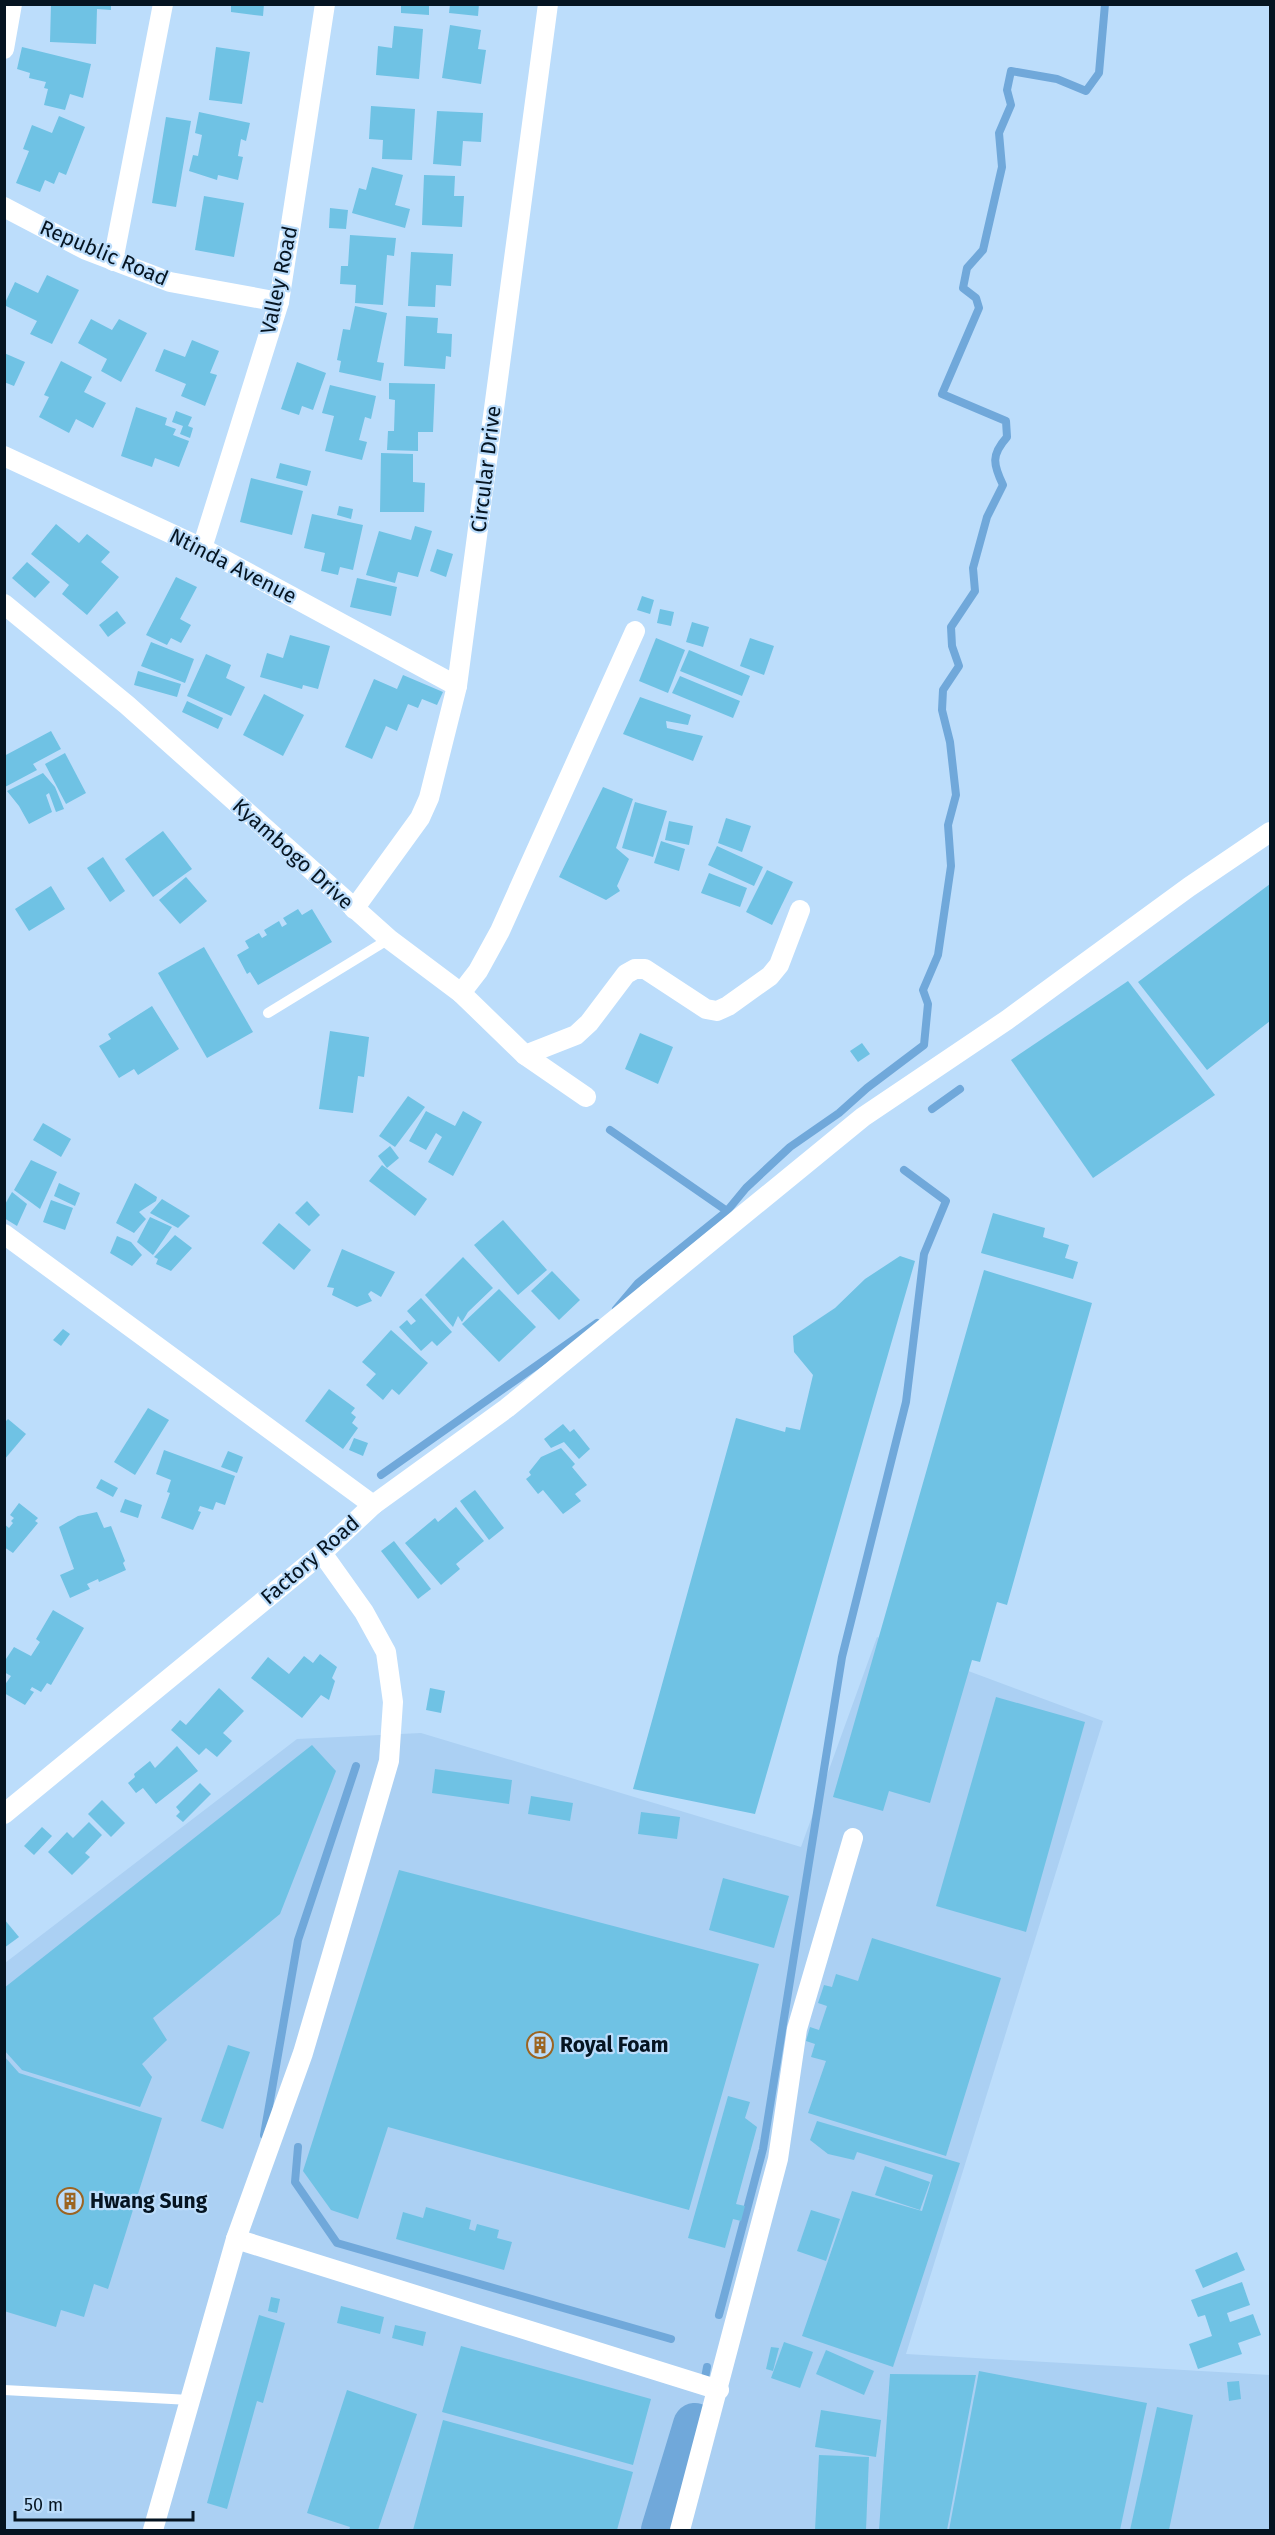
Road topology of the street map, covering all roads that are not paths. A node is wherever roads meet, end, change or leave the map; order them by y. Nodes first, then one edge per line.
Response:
1 (12, 4) edge
2 (163, 4) edge
3 (325, 4) edge
4 (548, 4) edge
5 (4, 49) edge
6 (4, 207) edge
7 (113, 261) junction
8 (279, 302) junction
9 (4, 456) edge
10 (202, 548) junction
11 (4, 604) edge
12 (635, 631) dead end
13 (457, 686) junction
14 (1270, 832) edge
15 (354, 909) junction
16 (800, 910) dead end
17 (389, 939) junction
18 (461, 993) junction
19 (268, 1013) dead end
20 (525, 1055) junction
21 (586, 1097) dead end
22 (4, 1234) edge
23 (373, 1505) junction
24 (322, 1553) junction
25 (4, 1814) edge
26 (853, 1838) dead end
27 (236, 2239) junction
28 (4, 2390) edge
29 (719, 2390) junction
30 (190, 2400) junction
31 (153, 2530) edge
32 (680, 2530) edge

1 - 5 street
2 - 7 street
3 - 8 street, Valley Road
4 - 13 street, Circular Drive
6 - 7 street, Republic Road
7 - 8 street, Republic Road
8 - 10 street, Valley Road
9 - 10 street, Ntinda Avenue
10 - 13 street, Ntinda Avenue
11 - 15 street, Kyambogo Drive
12 - 18 street
13 - 15 street, Circular Drive
14 - 23 street
15 - 17 street, Kyambogo Drive
16 - 20 street
17 - 18 street, Kyambogo Drive
17 - 19 lane
18 - 20 street, Kyambogo Drive
20 - 21 street, Kyambogo Drive
22 - 23 street, Factory Road
23 - 24 street, Factory Road
24 - 25 street, Factory Road
24 - 27 street
26 - 29 street
27 - 29 street
27 - 30 street
28 - 30 lane
29 - 32 street
30 - 31 street

